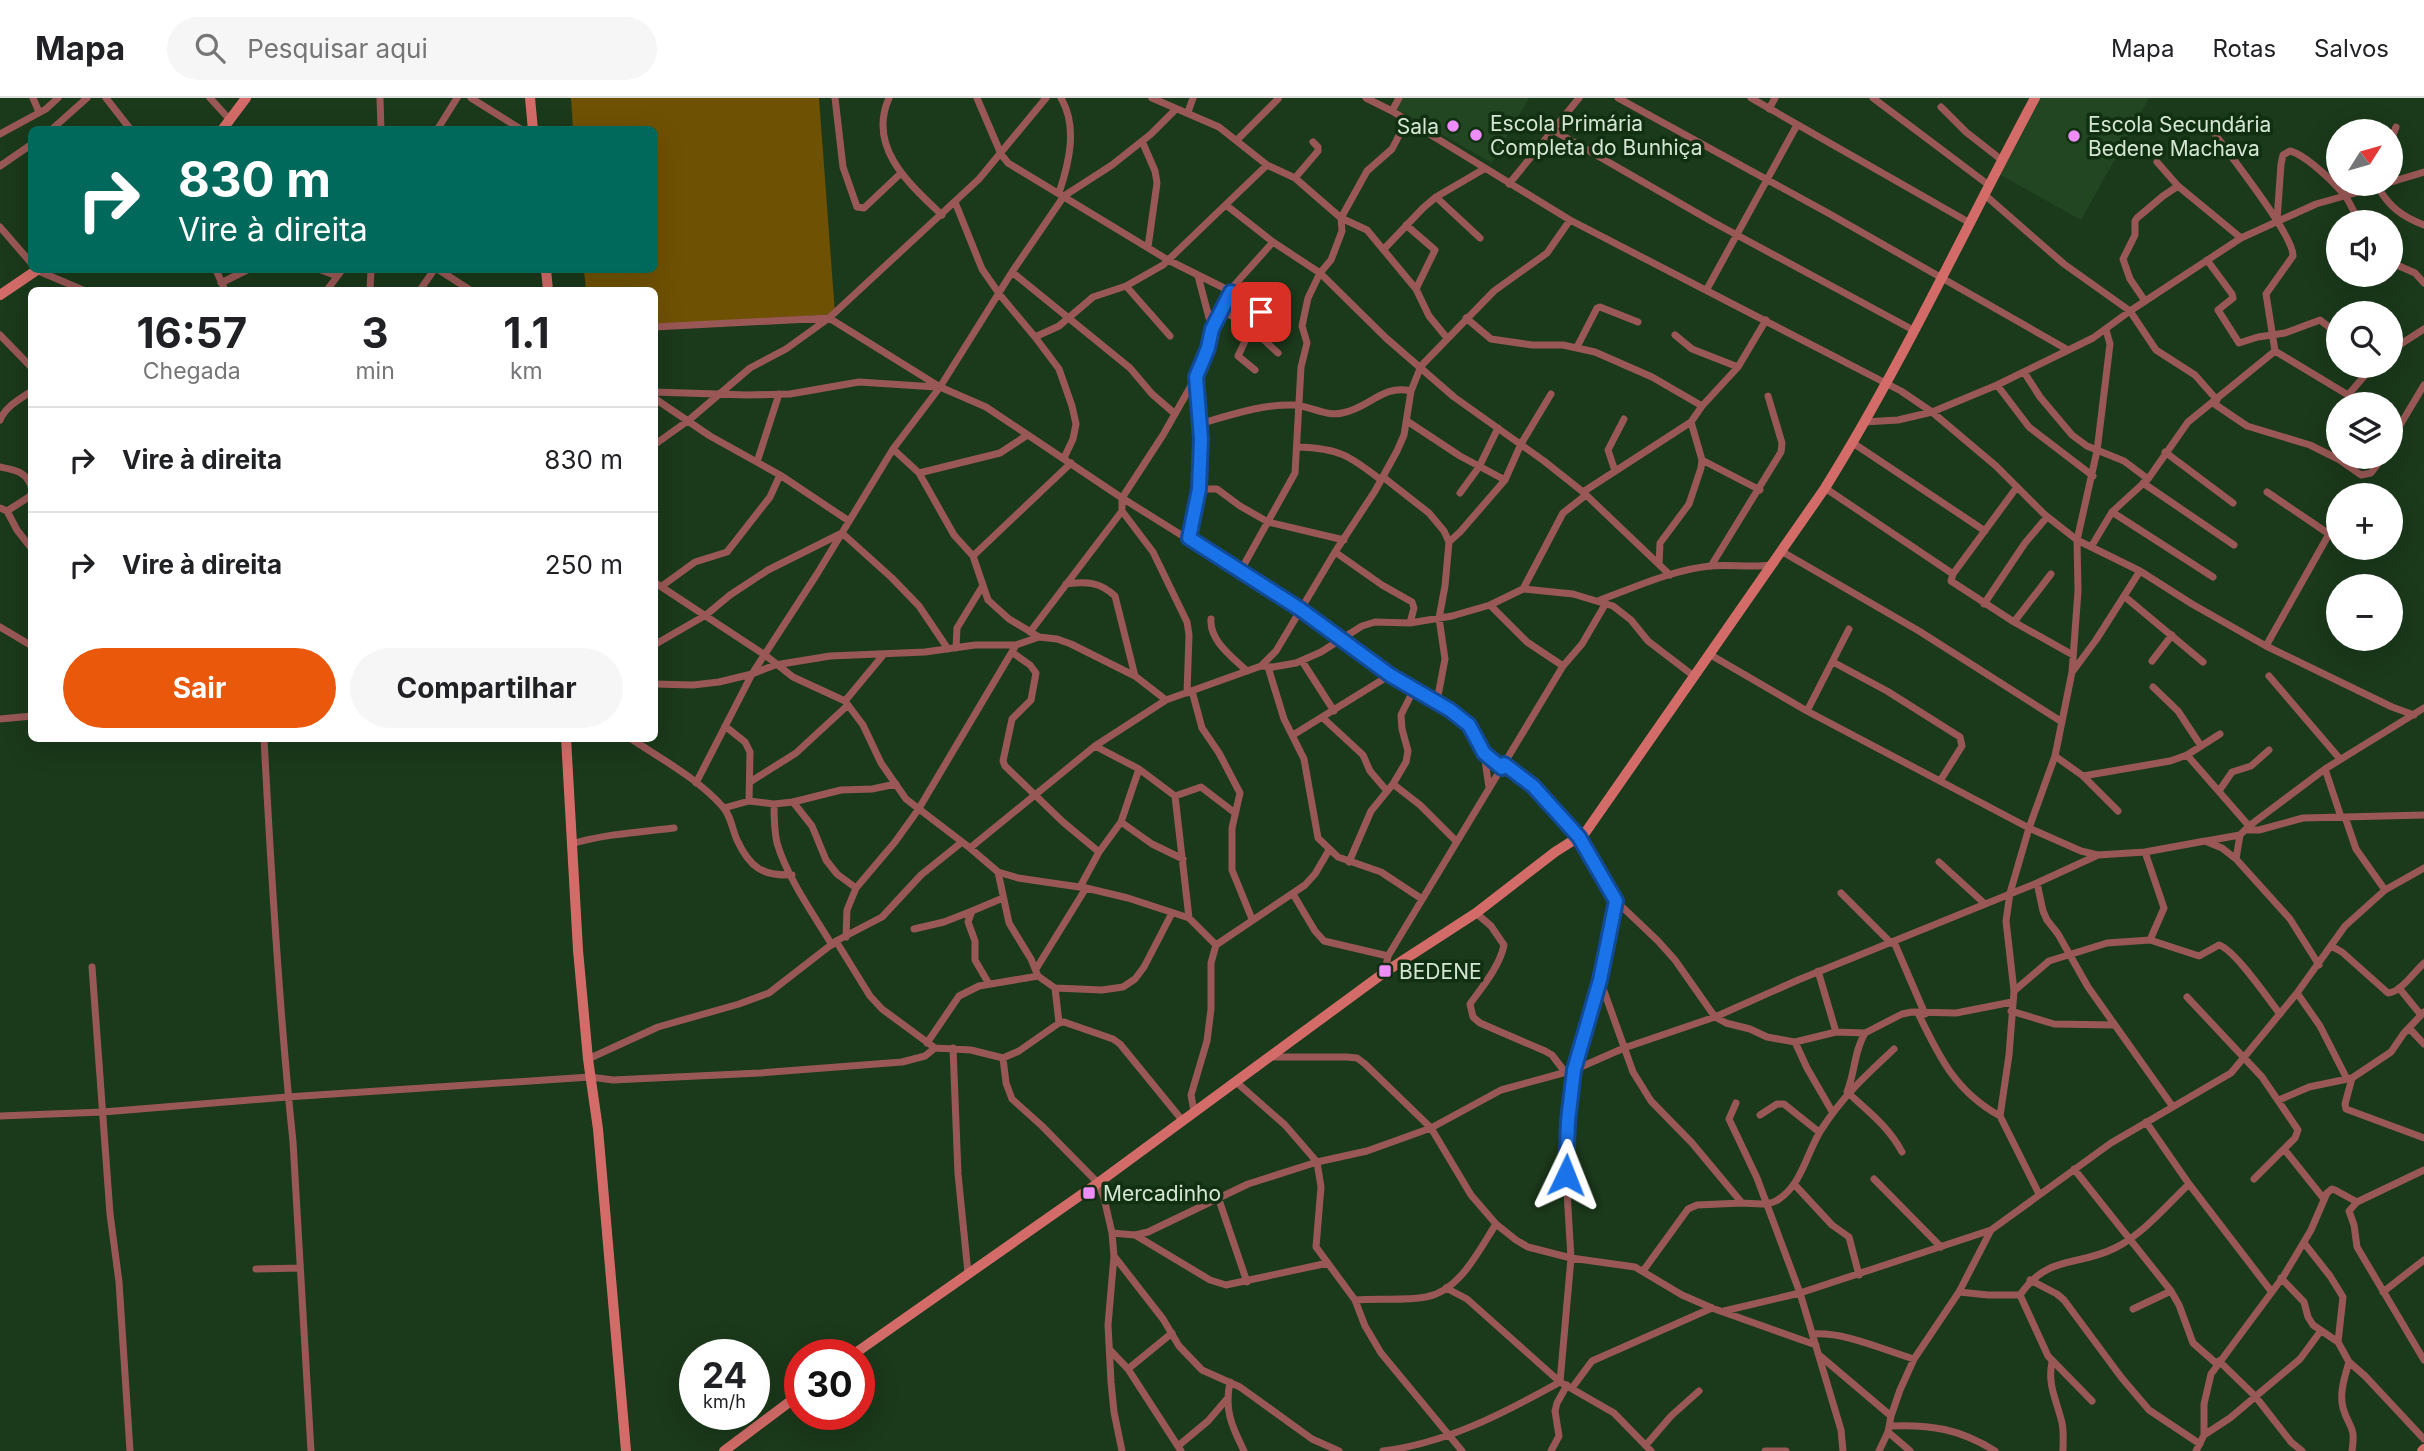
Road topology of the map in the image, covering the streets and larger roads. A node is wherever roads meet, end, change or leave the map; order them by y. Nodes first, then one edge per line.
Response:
1 (33, 98) edge
2 (58, 98) edge
3 (88, 98) edge
4 (106, 98) edge
5 (209, 98) edge
6 (246, 98) edge
7 (380, 98) edge
8 (457, 98) edge
9 (471, 98) edge
10 (530, 98) edge
11 (835, 98) edge
12 (889, 98) edge
13 (977, 98) edge
14 (1046, 98) edge
15 (1061, 98) edge
16 (1152, 98) edge
17 (1193, 98) edge
18 (1366, 98) edge
19 (1399, 98) edge
20 (1579, 98) edge
21 (1618, 98) edge
22 (1751, 98) edge
23 (1775, 98) edge
24 (1873, 98) edge
25 (2035, 98) edge
26 (1278, 99) edge
27 (1941, 107) dead end
28 (1769, 109) junction
29 (1175, 110) junction
30 (1392, 111) junction
31 (39, 112) junction
32 (1188, 112) junction
33 (230, 120) junction
34 (1407, 120) junction
35 (1797, 125) junction
36 (56, 126) edge
37 (128, 126) edge
38 (225, 126) edge
39 (381, 126) edge
40 (440, 126) edge
41 (516, 126) edge
42 (533, 126) edge
43 (1927, 126) dead end
44 (1551, 130) junction
45 (2212, 130) dead end
46 (0, 134) edge
47 (1921, 134) junction
48 (1237, 140) junction
49 (1142, 141) junction
50 (1313, 142) dead end
51 (28, 147) edge
52 (1001, 154) junction
53 (2003, 161) junction
54 (2157, 162) dead end
55 (0, 166) edge
56 (1267, 166) junction
57 (1483, 169) junction
58 (2424, 172) edge
59 (900, 174) junction
60 (1295, 178) junction
61 (2403, 178) edge
62 (1767, 179) junction
63 (1509, 184) junction
64 (2178, 186) junction
65 (1988, 191) junction
66 (1061, 195) junction
67 (2349, 196) edge
68 (2383, 196) edge
69 (1436, 197) junction
70 (2346, 197) junction
71 (955, 202) junction
72 (1226, 205) junction
73 (2353, 210) edge
74 (942, 215) junction
75 (1341, 218) junction
76 (1570, 220) junction
77 (2276, 221) junction
78 (1970, 223) junction
79 (1406, 225) junction
80 (2424, 225) edge
81 (0, 227) edge
82 (1738, 236) junction
83 (1480, 237) dead end
84 (2241, 238) junction
85 (1273, 242) junction
86 (1148, 247) junction
87 (1384, 249) junction
88 (28, 259) edge
89 (1168, 260) junction
90 (2207, 260) junction
91 (2403, 268) edge
92 (1012, 272) junction
93 (33, 273) edge
94 (44, 273) edge
95 (243, 273) edge
96 (434, 273) edge
97 (441, 273) edge
98 (1320, 273) junction
99 (1198, 276) junction
100 (1942, 279) junction
101 (2424, 283) edge
102 (1126, 286) junction
103 (76, 287) edge
104 (223, 287) edge
105 (422, 287) edge
106 (465, 287) edge
107 (1416, 289) junction
108 (1707, 289) junction
109 (1230, 292) junction
110 (0, 295) edge
111 (1000, 295) junction
112 (2145, 301) junction
113 (1222, 311) junction
114 (2130, 311) junction
115 (1261, 312) dead end
116 (1069, 317) junction
117 (829, 318) junction
118 (1466, 318) junction
119 (1766, 320) junction
120 (1638, 322) dead end
121 (1247, 324) junction
122 (2326, 325) edge
123 (658, 327) edge
124 (1212, 329) junction
125 (2424, 329) edge
126 (2106, 330) junction
127 (1915, 331) junction
128 (2274, 334) junction
129 (0, 335) edge
130 (1675, 335) dead end
131 (1170, 336) dead end
132 (1035, 337) junction
133 (1447, 338) junction
134 (2403, 343) edge
135 (1577, 347) junction
136 (2068, 351) junction
137 (2275, 351) junction
138 (1278, 353) dead end
139 (28, 364) edge
140 (1420, 366) junction
141 (1738, 367) junction
142 (1255, 370) dead end
143 (2024, 372) junction
144 (1196, 377) junction
145 (2363, 378) edge
146 (1886, 383) junction
147 (1997, 385) junction
148 (2424, 385) edge
149 (940, 387) junction
150 (1411, 391) junction
151 (658, 392) edge
152 (2343, 392) edge
153 (2351, 392) edge
154 (28, 393) edge
155 (719, 394) junction
156 (779, 394) junction
157 (1551, 394) dead end
158 (1768, 396) dead end
159 (658, 401) edge
160 (2215, 401) junction
161 (1300, 405) junction
162 (1702, 406) junction
163 (1932, 412) junction
164 (1174, 413) junction
165 (1624, 419) dead end
166 (0, 420) edge
167 (689, 420) junction
168 (2403, 420) edge
169 (1407, 421) junction
170 (1691, 422) junction
171 (1864, 422) junction
172 (1199, 424) junction
173 (1498, 428) junction
174 (1026, 436) junction
175 (658, 441) edge
176 (1853, 443) junction
177 (1521, 444) junction
178 (1298, 447) junction
179 (893, 449) junction
180 (2097, 451) junction
181 (2165, 452) junction
182 (2326, 453) edge
183 (1702, 460) junction
184 (1068, 461) junction
185 (757, 462) junction
186 (0, 467) edge
187 (1479, 467) junction
188 (2352, 469) edge
189 (2374, 469) edge
190 (1615, 471) junction
191 (919, 473) junction
192 (780, 475) junction
193 (2093, 476) junction
194 (1382, 479) junction
195 (1505, 480) junction
196 (2146, 481) junction
197 (28, 482) edge
198 (2017, 486) junction
199 (1825, 488) junction
200 (1199, 489) junction
201 (1760, 490) junction
202 (2267, 492) dead end
203 (1460, 493) dead end
204 (1585, 493) junction
205 (28, 498) edge
206 (1122, 498) junction
207 (2233, 503) dead end
208 (4, 510) edge
209 (1122, 511) junction
210 (2112, 512) junction
211 (2047, 517) junction
212 (849, 521) junction
213 (1268, 522) junction
214 (1985, 531) junction
215 (842, 533) junction
216 (1189, 538) junction
217 (1344, 540) junction
218 (2077, 540) junction
219 (1449, 542) junction
220 (28, 544) edge
221 (2234, 545) dead end
222 (2091, 547) junction
223 (1781, 551) junction
224 (1335, 552) junction
225 (973, 556) junction
226 (1659, 564) junction
227 (1771, 565) junction
228 (1711, 566) junction
229 (1241, 570) junction
230 (2140, 571) junction
231 (1953, 574) junction
232 (2051, 574) dead end
233 (1670, 575) junction
234 (2213, 577) dead end
235 (658, 584) edge
236 (1066, 584) junction
237 (982, 587) junction
238 (1523, 589) junction
239 (2124, 596) junction
240 (1602, 601) junction
241 (1984, 604) junction
242 (1490, 605) junction
243 (1300, 609) junction
244 (706, 615) junction
245 (1439, 618) junction
246 (1212, 619) dead end
247 (2014, 622) junction
248 (1410, 623) junction
249 (0, 627) edge
250 (1849, 629) dead end
251 (1030, 632) junction
252 (2172, 635) junction
253 (1039, 637) junction
254 (1340, 639) junction
255 (658, 643) edge
256 (28, 644) edge
257 (2266, 646) junction
258 (952, 648) junction
259 (1015, 649) junction
260 (884, 654) junction
261 (1709, 654) junction
262 (765, 655) junction
263 (2073, 655) junction
264 (2152, 660) dead end
265 (1302, 661) junction
266 (1833, 662) junction
267 (2203, 662) dead end
268 (775, 665) junction
269 (1264, 666) junction
270 (1563, 666) junction
271 (1247, 671) junction
272 (2072, 672) junction
273 (752, 674) junction
274 (1390, 675) junction
275 (1135, 676) junction
276 (2269, 676) dead end
277 (1695, 677) junction
278 (658, 684) edge
279 (2152, 687) dead end
280 (1414, 689) junction
281 (1190, 692) junction
282 (1166, 700) junction
283 (1437, 701) junction
284 (846, 703) junction
285 (2424, 708) edge
286 (1334, 711) junction
287 (1807, 712) junction
288 (2414, 715) junction
289 (28, 716) edge
290 (1322, 718) junction
291 (0, 719) edge
292 (2062, 722) junction
293 (724, 726) junction
294 (2220, 733) dead end
295 (1293, 735) junction
296 (264, 742) edge
297 (566, 742) edge
298 (636, 742) edge
299 (1095, 746) junction
300 (2201, 746) junction
301 (2269, 750) dead end
302 (1484, 753) junction
303 (2187, 755) junction
304 (2055, 756) junction
305 (2340, 759) junction
306 (1503, 766) junction
307 (1139, 769) junction
308 (2325, 769) junction
309 (2083, 776) junction
310 (1940, 781) junction
311 (750, 782) junction
312 (696, 783) junction
313 (896, 784) junction
314 (1390, 787) junction
315 (1489, 788) junction
316 (2219, 791) junction
317 (1037, 794) junction
318 (1175, 796) junction
319 (749, 801) junction
320 (793, 803) junction
321 (774, 804) junction
322 (724, 808) junction
323 (918, 810) junction
324 (2118, 811) dead end
325 (1235, 813) junction
326 (2424, 815) edge
327 (2343, 817) junction
328 (1121, 822) junction
329 (674, 828) dead end
330 (2029, 828) junction
331 (2245, 830) junction
332 (1579, 837) junction
333 (1456, 841) junction
334 (2205, 841) junction
335 (962, 842) junction
336 (571, 844) junction
337 (970, 848) junction
338 (1329, 850) junction
339 (1099, 852) junction
340 (2145, 852) junction
341 (2098, 855) junction
342 (1183, 859) junction
343 (2236, 859) junction
344 (1349, 862) junction
345 (1940, 862) dead end
346 (2424, 868) edge
347 (998, 872) junction
348 (792, 874) junction
349 (2037, 883) junction
350 (856, 888) junction
351 (1083, 888) junction
352 (2385, 890) junction
353 (1841, 893) dead end
354 (2010, 893) junction
355 (1293, 894) junction
356 (1003, 898) junction
357 (1422, 899) junction
358 (1616, 901) junction
359 (1985, 904) junction
360 (972, 911) junction
361 (1172, 912) junction
362 (1476, 913) junction
363 (1188, 918) junction
364 (1252, 919) junction
365 (914, 929) dead end
366 (846, 937) junction
367 (2150, 940) junction
368 (1892, 942) junction
369 (834, 943) junction
370 (1216, 945) junction
371 (2331, 946) junction
372 (2070, 955) junction
373 (1388, 956) junction
374 (2424, 963) edge
375 (2319, 965) junction
376 (92, 967) dead end
377 (1818, 971) junction
378 (1037, 972) junction
379 (1385, 972) junction
380 (1600, 980) junction
381 (989, 984) junction
382 (1055, 988) junction
383 (2399, 988) junction
384 (2014, 991) junction
385 (2297, 993) junction
386 (2187, 997) dead end
387 (2012, 1007) junction
388 (1922, 1013) junction
389 (2280, 1014) junction
390 (2423, 1014) edge
391 (1715, 1017) junction
392 (1059, 1023) junction
393 (2113, 1024) junction
394 (2409, 1028) junction
395 (1836, 1032) junction
396 (1865, 1033) junction
397 (1795, 1042) junction
398 (927, 1043) junction
399 (2424, 1044) edge
400 (935, 1048) junction
401 (953, 1048) junction
402 (1625, 1048) junction
403 (1894, 1049) dead end
404 (1269, 1057) junction
405 (1003, 1058) junction
406 (2246, 1058) junction
407 (588, 1059) junction
408 (1570, 1071) junction
409 (590, 1077) junction
410 (2349, 1079) junction
411 (1235, 1081) junction
412 (1847, 1092) junction
413 (287, 1097) junction
414 (2279, 1100) junction
415 (1736, 1103) dead end
416 (2173, 1107) junction
417 (1194, 1111) junction
418 (103, 1112) junction
419 (1833, 1113) junction
420 (1760, 1115) dead end
421 (0, 1116) edge
422 (2000, 1116) junction
423 (1182, 1120) junction
424 (2146, 1122) junction
425 (1431, 1128) junction
426 (1819, 1132) junction
427 (2424, 1139) edge
428 (2284, 1149) junction
429 (1902, 1152) dead end
430 (1317, 1162) junction
431 (2074, 1169) junction
432 (2424, 1170) edge
433 (1874, 1179) dead end
434 (2254, 1180) dead end
435 (1098, 1183) junction
436 (1794, 1184) junction
437 (2189, 1184) junction
438 (2039, 1194) junction
439 (1218, 1198) junction
440 (2324, 1199) junction
441 (2357, 1202) junction
442 (1742, 1203) junction
443 (1767, 1204) junction
444 (1496, 1224) junction
445 (1991, 1230) junction
446 (1112, 1234) junction
447 (1135, 1235) junction
448 (2129, 1240) junction
449 (2304, 1243) junction
450 (1941, 1247) junction
451 (1114, 1256) junction
452 (1571, 1258) junction
453 (2424, 1260) edge
454 (1328, 1263) junction
455 (300, 1268) junction
456 (256, 1269) dead end
457 (1643, 1271) junction
458 (968, 1273) junction
459 (1859, 1275) junction
460 (2281, 1278) junction
461 (2030, 1280) junction
462 (1247, 1282) junction
463 (1447, 1288) junction
464 (2171, 1291) junction
465 (2271, 1291) junction
466 (1959, 1292) junction
467 (2383, 1292) junction
468 (1800, 1293) junction
469 (2020, 1295) junction
470 (1355, 1300) junction
471 (1712, 1308) junction
472 (2133, 1309) dead end
473 (1721, 1311) junction
474 (2320, 1332) junction
475 (1172, 1333) junction
476 (1813, 1334) junction
477 (874, 1339) edge
478 (2339, 1342) junction
479 (1816, 1345) junction
480 (1109, 1349) junction
481 (1818, 1354) junction
482 (1914, 1359) junction
483 (2424, 1360) edge
484 (2052, 1362) junction
485 (2349, 1362) junction
486 (2218, 1363) junction
487 (1128, 1369) junction
488 (1230, 1382) junction
489 (1566, 1385) junction
490 (1699, 1391) dead end
491 (2255, 1396) junction
492 (1227, 1400) junction
493 (2092, 1401) dead end
494 (784, 1406) edge
495 (1891, 1416) junction
496 (1889, 1429) junction
497 (1450, 1435) junction
498 (2204, 1435) junction
499 (2424, 1439) edge
500 (1883, 1442) junction
501 (2198, 1447) edge
502 (1179, 1448) edge
503 (1649, 1448) edge
504 (1408, 1449) edge
505 (130, 1451) edge
506 (312, 1451) edge
507 (625, 1451) edge
508 (724, 1451) edge
509 (1122, 1451) edge
510 (1244, 1451) edge
511 (1339, 1451) edge
512 (1382, 1451) edge
513 (1462, 1451) edge
514 (1551, 1451) edge
515 (1765, 1451) edge
516 (1786, 1451) edge
517 (1843, 1451) edge
518 (1872, 1451) edge
519 (1879, 1451) edge
520 (1910, 1451) edge
521 (1996, 1451) edge
522 (2063, 1451) edge
523 (2302, 1451) edge
524 (2352, 1451) edge

1 - 31 street
2 - 31 street
3 - 36 street
4 - 37 street
5 - 33 street
6 - 33 street
7 - 39 street
8 - 40 street
9 - 41 street
10 - 42 street
11 - 59 street
12 - 59 street
13 - 52 street
14 - 52 street
15 - 66 street
16 - 29 street
17 - 32 street
18 - 30 street
19 - 30 street
20 - 44 street
21 - 62 street
22 - 28 street
23 - 28 street
24 - 47 street
25 - 53 street
26 - 48 street
27 - 53 street
28 - 35 street
29 - 32 street
29 - 49 street
30 - 34 street
31 - 46 street
32 - 48 street
33 - 38 street
34 - 57 street
34 - 75 street
35 - 62 street
35 - 78 street
43 - 47 street
44 - 63 street
44 - 82 street
45 - 77 street
47 - 65 street
48 - 56 street
49 - 66 street
49 - 86 street
50 - 60 street
51 - 55 street
52 - 66 street
52 - 71 street
53 - 65 street
54 - 64 street
56 - 60 street
56 - 72 street
57 - 63 street
57 - 69 street
58 - 61 street
59 - 74 street
60 - 75 street
62 - 82 street
62 - 100 street
63 - 76 street
64 - 84 street
64 - 112 street
65 - 78 street
65 - 114 street
66 - 86 street
66 - 92 street
67 - 70 street
68 - 80 street
69 - 79 street
69 - 83 street
70 - 73 street
70 - 77 street
70 - 77 street
71 - 74 street
71 - 111 street
72 - 85 street
72 - 89 street
74 - 117 street
75 - 87 street
75 - 98 street
76 - 108 street
76 - 118 street
77 - 84 street
77 - 128 street
78 - 100 street
79 - 87 street
79 - 107 street
81 - 88 street
82 - 108 street
82 - 127 street
84 - 90 street
85 - 98 street
85 - 109 street
86 - 89 street
87 - 107 street
89 - 99 street
89 - 102 street
90 - 112 street
90 - 128 street
91 - 101 street
92 - 111 street
92 - 116 street
93 - 110 street
94 - 103 street
95 - 104 street
96 - 105 street
97 - 106 street
98 - 140 street
98 - 161 street
99 - 109 street
99 - 124 street
100 - 127 street
100 - 136 street
102 - 116 street
102 - 131 street
107 - 133 street
108 - 119 street
109 - 113 street
109 - 115 street
111 - 132 street
111 - 149 street
112 - 114 street
113 - 121 street
113 - 124 street
114 - 126 street
114 - 160 street
116 - 132 street
116 - 164 street
117 - 123 street
117 - 149 street
117 - 155 street
118 - 133 street
118 - 135 street
119 - 141 street
119 - 146 street
120 - 135 street
121 - 138 street
121 - 142 street
122 - 128 street
124 - 144 street
125 - 134 street
126 - 136 street
126 - 180 street
127 - 146 street
128 - 137 street
129 - 139 street
130 - 141 street
132 - 184 street
133 - 140 street
135 - 162 street
136 - 143 street
137 - 152 street
137 - 160 street
140 - 150 street
140 - 173 street
141 - 162 street
143 - 147 street
143 - 180 street
144 - 164 street
144 - 172 street
145 - 153 street
146 - 163 street
146 - 171 street
147 - 163 street
147 - 193 street
148 - 168 street
149 - 156 street
149 - 174 street
149 - 179 street
150 - 161 street
150 - 169 street
151 - 155 street
154 - 166 street
155 - 156 street
155 - 167 street
156 - 185 street
157 - 177 street
158 - 201 street
159 - 167 street
160 - 181 street
160 - 182 street
161 - 172 street
161 - 178 street
162 - 170 street
163 - 171 street
163 - 198 street
164 - 206 street
165 - 190 street
167 - 175 street
167 - 185 street
169 - 187 street
169 - 194 street
170 - 183 street
170 - 190 street
171 - 176 street
172 - 200 street
173 - 177 street
173 - 187 street
174 - 184 street
174 - 191 street
176 - 199 street
176 - 214 street
177 - 195 street
177 - 204 street
178 - 194 street
178 - 213 street
179 - 191 street
179 - 212 street
180 - 193 street
180 - 196 street
181 - 196 street
181 - 207 street
183 - 201 street
183 - 226 street
184 - 206 street
184 - 225 street
185 - 192 street
186 - 197 street
187 - 195 street
187 - 203 street
188 - 189 street
190 - 204 street
191 - 225 street
192 - 212 street
192 - 235 street
193 - 218 street
194 - 217 street
194 - 219 street
195 - 219 street
196 - 210 street
196 - 221 street
198 - 211 street
198 - 214 street
199 - 223 street
199 - 231 street
200 - 213 street
200 - 216 street
201 - 228 street
202 - 257 street
204 - 226 street
204 - 238 street
205 - 208 street
206 - 209 street
206 - 216 street
208 - 220 street
209 - 236 street
209 - 281 street
210 - 222 street
210 - 234 street
211 - 218 street
211 - 241 street
212 - 215 street
213 - 217 street
213 - 229 street
214 - 231 street
215 - 244 street
215 - 258 street
215 - 262 street
216 - 229 street
217 - 224 street
218 - 222 street
218 - 263 street
219 - 245 street
222 - 230 street
223 - 227 street
223 - 292 street
224 - 243 street
224 - 248 street
225 - 237 street
226 - 233 street
227 - 228 street
227 - 261 street
228 - 233 street
229 - 243 street
230 - 239 street
230 - 257 street
231 - 241 street
232 - 247 street
233 - 240 street
235 - 244 street
236 - 251 street
236 - 275 street
237 - 251 street
237 - 258 street
238 - 240 street
238 - 242 street
239 - 252 street
239 - 272 street
240 - 270 street
240 - 277 street
241 - 247 street
242 - 245 street
242 - 270 street
243 - 254 street
243 - 269 street
244 - 255 street
244 - 262 street
245 - 248 street
245 - 283 street
246 - 271 street
247 - 263 street
248 - 254 street
249 - 256 street
250 - 266 street
251 - 253 street
252 - 264 street
252 - 267 street
253 - 259 street
253 - 275 street
254 - 265 street
254 - 274 street
257 - 288 street
258 - 259 street
258 - 260 street
259 - 317 street
259 - 323 street
260 - 268 street
260 - 284 street
261 - 277 street
261 - 287 street
262 - 268 street
262 - 273 street
263 - 272 street
265 - 269 street
265 - 286 street
266 - 287 street
266 - 310 street
268 - 273 street
268 - 284 street
269 - 271 street
269 - 295 street
270 - 306 street
271 - 281 street
272 - 292 street
273 - 278 street
273 - 293 street
274 - 280 street
274 - 286 street
275 - 282 street
276 - 305 street
277 - 332 street
279 - 300 street
280 - 283 street
280 - 314 street
281 - 282 street
281 - 325 street
282 - 299 street
283 - 302 street
284 - 311 street
284 - 313 street
285 - 288 street
286 - 290 street
287 - 310 street
288 - 305 street
289 - 291 street
290 - 295 street
290 - 314 street
292 - 304 street
293 - 311 street
293 - 312 street
294 - 300 street
295 - 338 street
296 - 413 street
297 - 336 street
298 - 312 street
299 - 307 street
299 - 317 street
300 - 303 street
301 - 316 street
302 - 306 street
302 - 315 street
303 - 309 street
303 - 316 street
304 - 309 street
304 - 330 street
305 - 308 street
306 - 315 street
306 - 332 street
307 - 318 street
307 - 328 street
308 - 327 street
308 - 331 street
309 - 324 street
310 - 330 street
311 - 319 street
312 - 322 street
313 - 320 street
313 - 323 street
314 - 333 street
314 - 344 street
315 - 333 street
316 - 331 street
317 - 337 street
317 - 339 street
318 - 325 street
318 - 342 street
319 - 321 street
319 - 322 street
320 - 321 street
320 - 350 street
321 - 348 street
322 - 348 street
323 - 335 street
323 - 350 street
325 - 364 street
326 - 327 street
327 - 331 street
327 - 352 street
328 - 339 street
328 - 342 street
329 - 336 street
330 - 341 street
330 - 354 street
331 - 334 street
331 - 343 street
332 - 358 street
332 - 362 street
333 - 357 street
334 - 340 street
334 - 343 street
335 - 337 street
335 - 366 street
336 - 407 street
337 - 347 street
338 - 344 street
338 - 355 street
339 - 351 street
340 - 341 street
340 - 367 street
341 - 349 street
342 - 363 street
343 - 375 street
344 - 357 street
345 - 359 street
346 - 352 street
347 - 351 street
347 - 356 street
348 - 369 street
349 - 354 street
349 - 372 street
350 - 366 street
351 - 361 street
351 - 378 street
352 - 371 street
353 - 368 street
354 - 359 street
354 - 384 street
355 - 364 street
355 - 373 street
356 - 360 street
356 - 378 street
357 - 373 street
358 - 380 street
358 - 391 street
359 - 368 street
360 - 365 street
360 - 381 street
361 - 363 street
361 - 382 street
362 - 379 street
362 - 408 street
363 - 370 street
364 - 370 street
366 - 369 street
367 - 372 street
367 - 389 street
368 - 377 street
368 - 388 street
369 - 398 street
369 - 407 street
370 - 417 street
371 - 375 street
371 - 383 street
372 - 384 street
372 - 393 street
373 - 379 street
374 - 383 street
375 - 385 street
376 - 418 street
377 - 391 street
377 - 395 street
378 - 381 street
378 - 382 street
379 - 404 street
380 - 402 street
380 - 408 street
381 - 398 street
382 - 392 street
383 - 390 street
384 - 387 street
385 - 389 street
385 - 410 street
386 - 406 street
387 - 388 street
387 - 393 street
387 - 422 street
388 - 396 street
388 - 422 street
389 - 406 street
390 - 394 street
391 - 397 street
391 - 402 street
392 - 405 street
392 - 423 street
393 - 416 street
394 - 399 street
394 - 410 street
395 - 396 street
395 - 397 street
396 - 412 street
397 - 419 street
398 - 400 street
400 - 401 street
400 - 409 street
401 - 405 street
401 - 458 street
402 - 408 street
402 - 442 street
403 - 412 street
404 - 411 street
404 - 425 street
405 - 435 street
406 - 414 street
406 - 416 street
407 - 409 street
408 - 425 street
408 - 452 street
409 - 413 street
409 - 507 street
410 - 414 street
410 - 427 street
411 - 417 street
411 - 430 street
412 - 419 street
412 - 429 street
413 - 418 street
413 - 455 street
414 - 428 street
415 - 443 street
416 - 424 street
417 - 423 street
418 - 421 street
418 - 505 street
419 - 426 street
420 - 426 street
422 - 438 street
423 - 435 street
424 - 431 street
424 - 437 street
425 - 430 street
425 - 444 street
426 - 436 street
428 - 434 street
428 - 440 street
430 - 439 street
430 - 454 street
431 - 438 street
431 - 448 street
432 - 441 street
433 - 450 street
435 - 446 street
435 - 458 street
436 - 443 street
436 - 459 street
437 - 448 street
437 - 465 street
438 - 445 street
439 - 447 street
439 - 462 street
440 - 441 street
440 - 449 street
441 - 467 street
442 - 443 street
442 - 457 street
443 - 468 street
444 - 452 street
444 - 463 street
445 - 450 street
445 - 466 street
446 - 447 street
446 - 451 street
447 - 462 street
448 - 461 street
448 - 464 street
449 - 460 street
449 - 478 street
450 - 459 street
451 - 475 street
451 - 480 street
452 - 457 street
452 - 489 street
453 - 467 street
454 - 462 street
454 - 470 street
455 - 456 street
455 - 506 street
457 - 471 street
458 - 477 street
459 - 468 street
460 - 465 street
460 - 474 street
461 - 469 street
461 - 501 street
463 - 470 street
463 - 489 street
464 - 472 street
464 - 486 street
465 - 486 street
466 - 469 street
466 - 482 street
467 - 483 street
468 - 473 street
468 - 476 street
469 - 484 street
470 - 497 street
471 - 473 street
471 - 489 street
473 - 479 street
474 - 478 street
474 - 491 street
475 - 487 street
475 - 488 street
476 - 479 street
476 - 482 street
478 - 485 street
479 - 481 street
480 - 487 street
480 - 509 street
481 - 495 street
481 - 517 street
482 - 495 street
484 - 493 street
484 - 522 street
485 - 499 street
485 - 524 street
486 - 491 street
486 - 498 street
487 - 502 street
488 - 492 street
488 - 511 street
489 - 497 street
489 - 503 street
489 - 514 street
490 - 503 street
491 - 498 street
491 - 523 street
492 - 502 street
492 - 510 street
494 - 508 street
495 - 496 street
496 - 500 street
496 - 520 street
496 - 521 street
497 - 504 street
497 - 513 street
498 - 501 street
500 - 518 street
500 - 519 street
504 - 512 street
515 - 516 street

